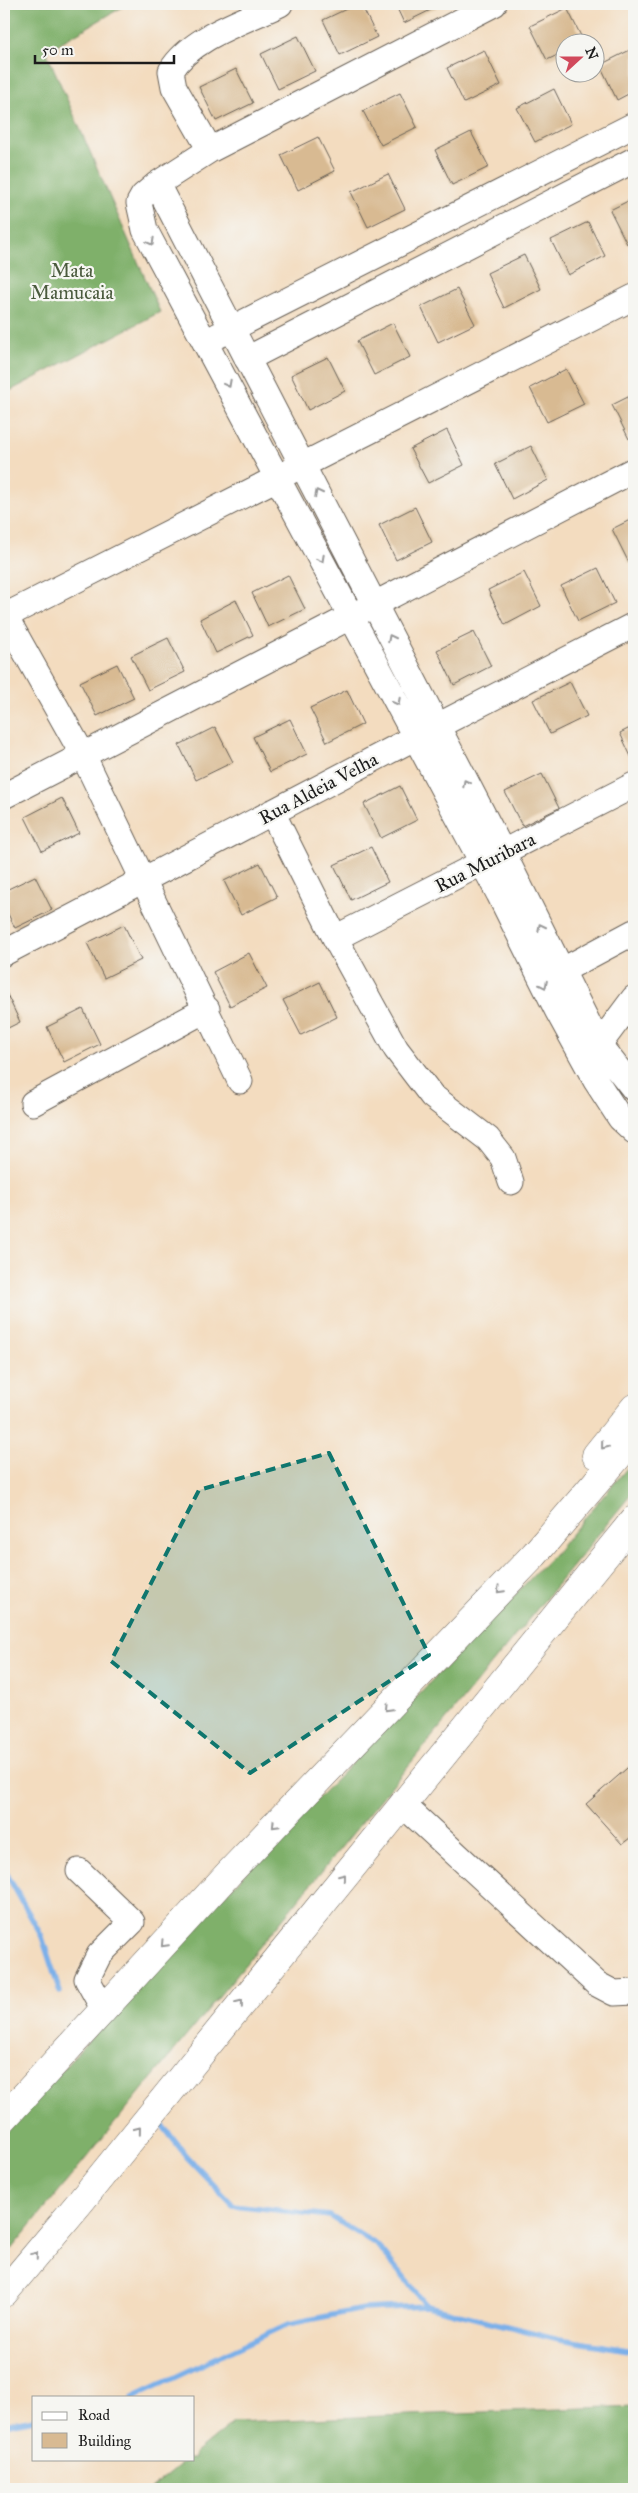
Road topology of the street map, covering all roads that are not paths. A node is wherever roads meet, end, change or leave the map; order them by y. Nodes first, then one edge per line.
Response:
1 (280, 4) edge
2 (494, 4) edge
3 (634, 125) edge
4 (210, 150) junction
5 (634, 160) edge
6 (157, 184) junction
7 (634, 297) edge
8 (231, 329) junction
9 (206, 342) junction
10 (247, 359) junction
11 (303, 464) junction
12 (634, 470) edge
13 (278, 476) junction
14 (374, 604) junction
15 (4, 615) edge
16 (352, 617) junction
17 (634, 626) edge
18 (426, 732) junction
19 (83, 755) junction
20 (634, 785) edge
21 (4, 796) edge
22 (272, 812) junction
23 (493, 858) junction
24 (145, 881) junction
25 (634, 932) edge
26 (335, 938) junction
27 (4, 953) edge
28 (563, 970) junction
29 (634, 998) edge
30 (566, 1003) junction
31 (207, 1009) junction
32 (599, 1045) junction
33 (240, 1081) dead end
34 (634, 1087) edge
35 (33, 1103) dead end
36 (634, 1131) edge
37 (512, 1182) dead end
38 (634, 1408) edge
39 (634, 1438) edge
40 (634, 1520) edge
41 (534, 1555) junction
42 (402, 1804) junction
43 (79, 1872) dead end
44 (634, 1992) edge
45 (104, 2010) junction
46 (4, 2118) edge
47 (4, 2293) edge

1 - 4 street
2 - 4 street
3 - 8 street
4 - 6 street
5 - 10 street
6 - 8 street
6 -> 9 street
7 - 11 street
8 - 9 street
8 - 10 street
9 -> 13 street
10 - 11 street
11 - 13 street
14 -> 11 street
12 - 14 street
13 - 15 street
13 -> 16 street
14 - 16 street
18 -> 14 street
15 - 19 street
16 -> 18 street
16 - 19 street
17 - 18 street, Rua Aldeia Velha
18 - 22 street, Rua Aldeia Velha
18 - 23 street
19 - 21 street
19 - 24 street
20 - 23 street, Rua Muribara
22 - 24 street, Rua Aldeia Velha
22 - 26 street
23 - 26 street, Rua Muribara
28 -> 23 street
23 -> 30 street
24 - 27 street, Rua Aldeia Velha
24 - 31 street
25 - 28 street
26 - 37 street
28 - 30 street
29 - 32 street
30 - 32 street
30 - 36 street
31 - 33 street
31 - 35 street
32 - 34 street
38 -> 41 highway
39 - 41 highway
40 - 42 highway
41 -> 45 highway
42 - 44 street
47 -> 42 highway
43 - 45 street
45 - 46 highway

